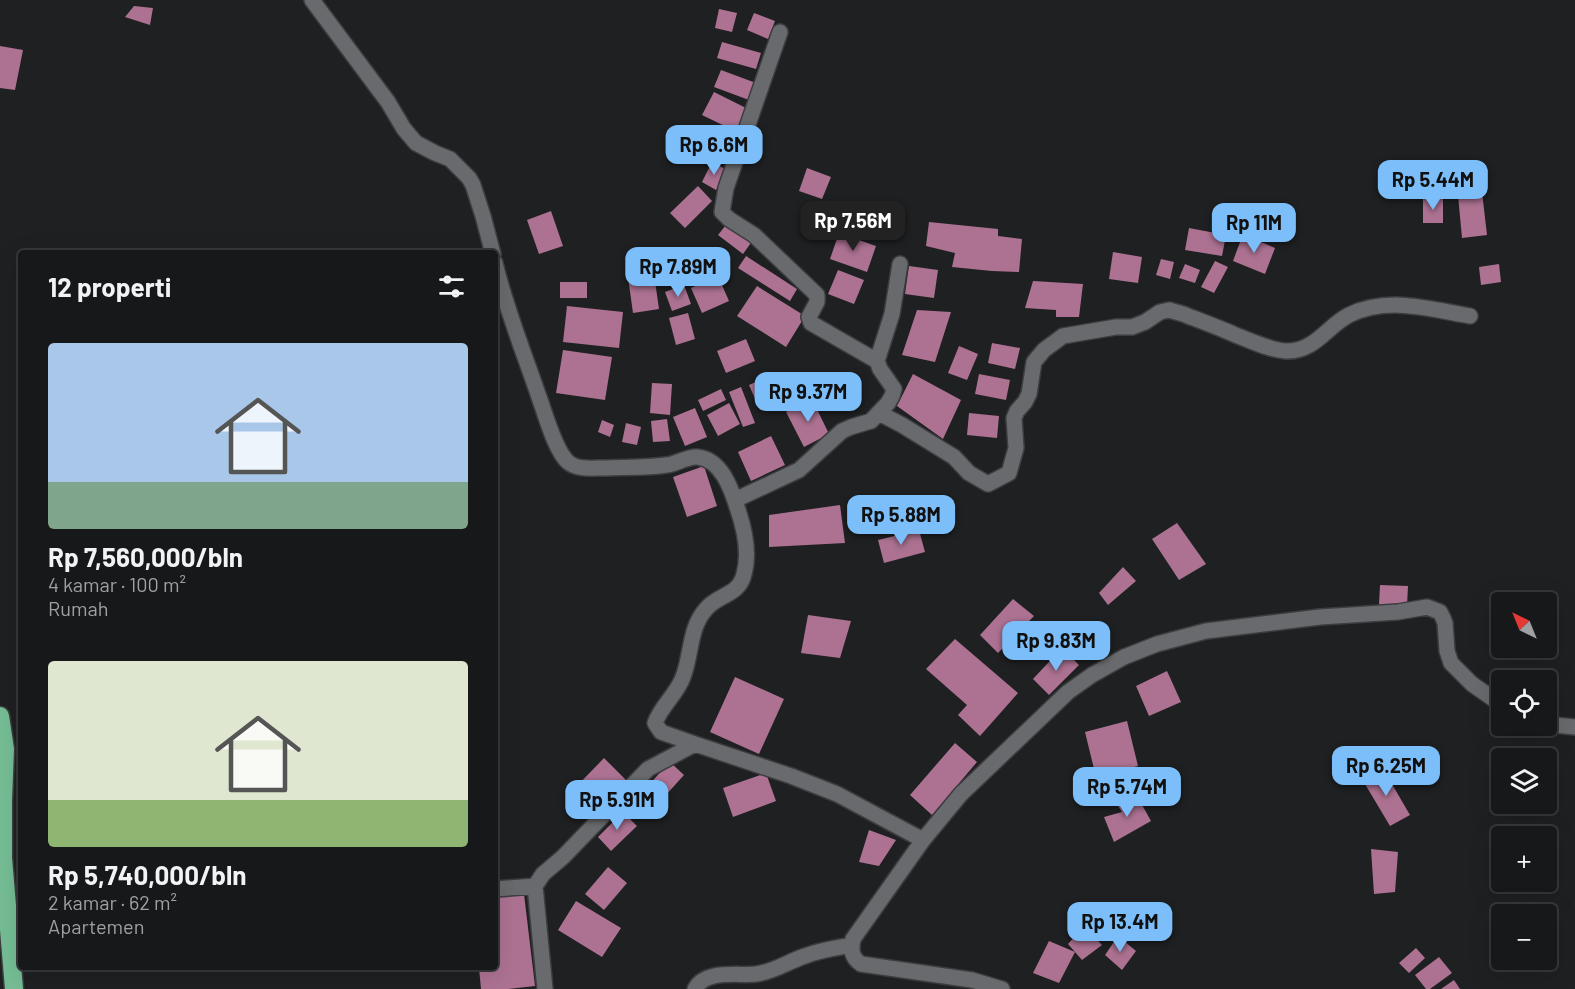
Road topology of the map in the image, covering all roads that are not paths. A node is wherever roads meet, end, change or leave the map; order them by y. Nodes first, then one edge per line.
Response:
1 (312, 0) edge
2 (780, 32) dead end
3 (492, 250) edge
4 (900, 264) dead end
5 (498, 276) edge
6 (1470, 316) dead end
7 (877, 361) junction
8 (879, 413) junction
9 (735, 500) junction
10 (1491, 697) edge
11 (0, 716) edge
12 (1557, 725) edge
13 (1575, 727) edge
14 (695, 744) junction
15 (923, 840) junction
16 (535, 886) junction
17 (498, 889) edge
18 (852, 945) junction
19 (16, 957) edge
20 (14, 989) edge
21 (545, 989) edge
22 (695, 989) edge
23 (1002, 989) edge

1 - 3 street
2 - 7 street
4 - 7 street
5 - 9 street
6 - 8 street
7 - 8 street
8 - 9 street
9 - 14 street
10 - 15 street
11 - 19 highway
12 - 13 street
14 - 15 street
14 - 16 street
15 - 18 street
16 - 17 street
16 - 21 street
18 - 22 street
18 - 23 street
19 - 20 highway

